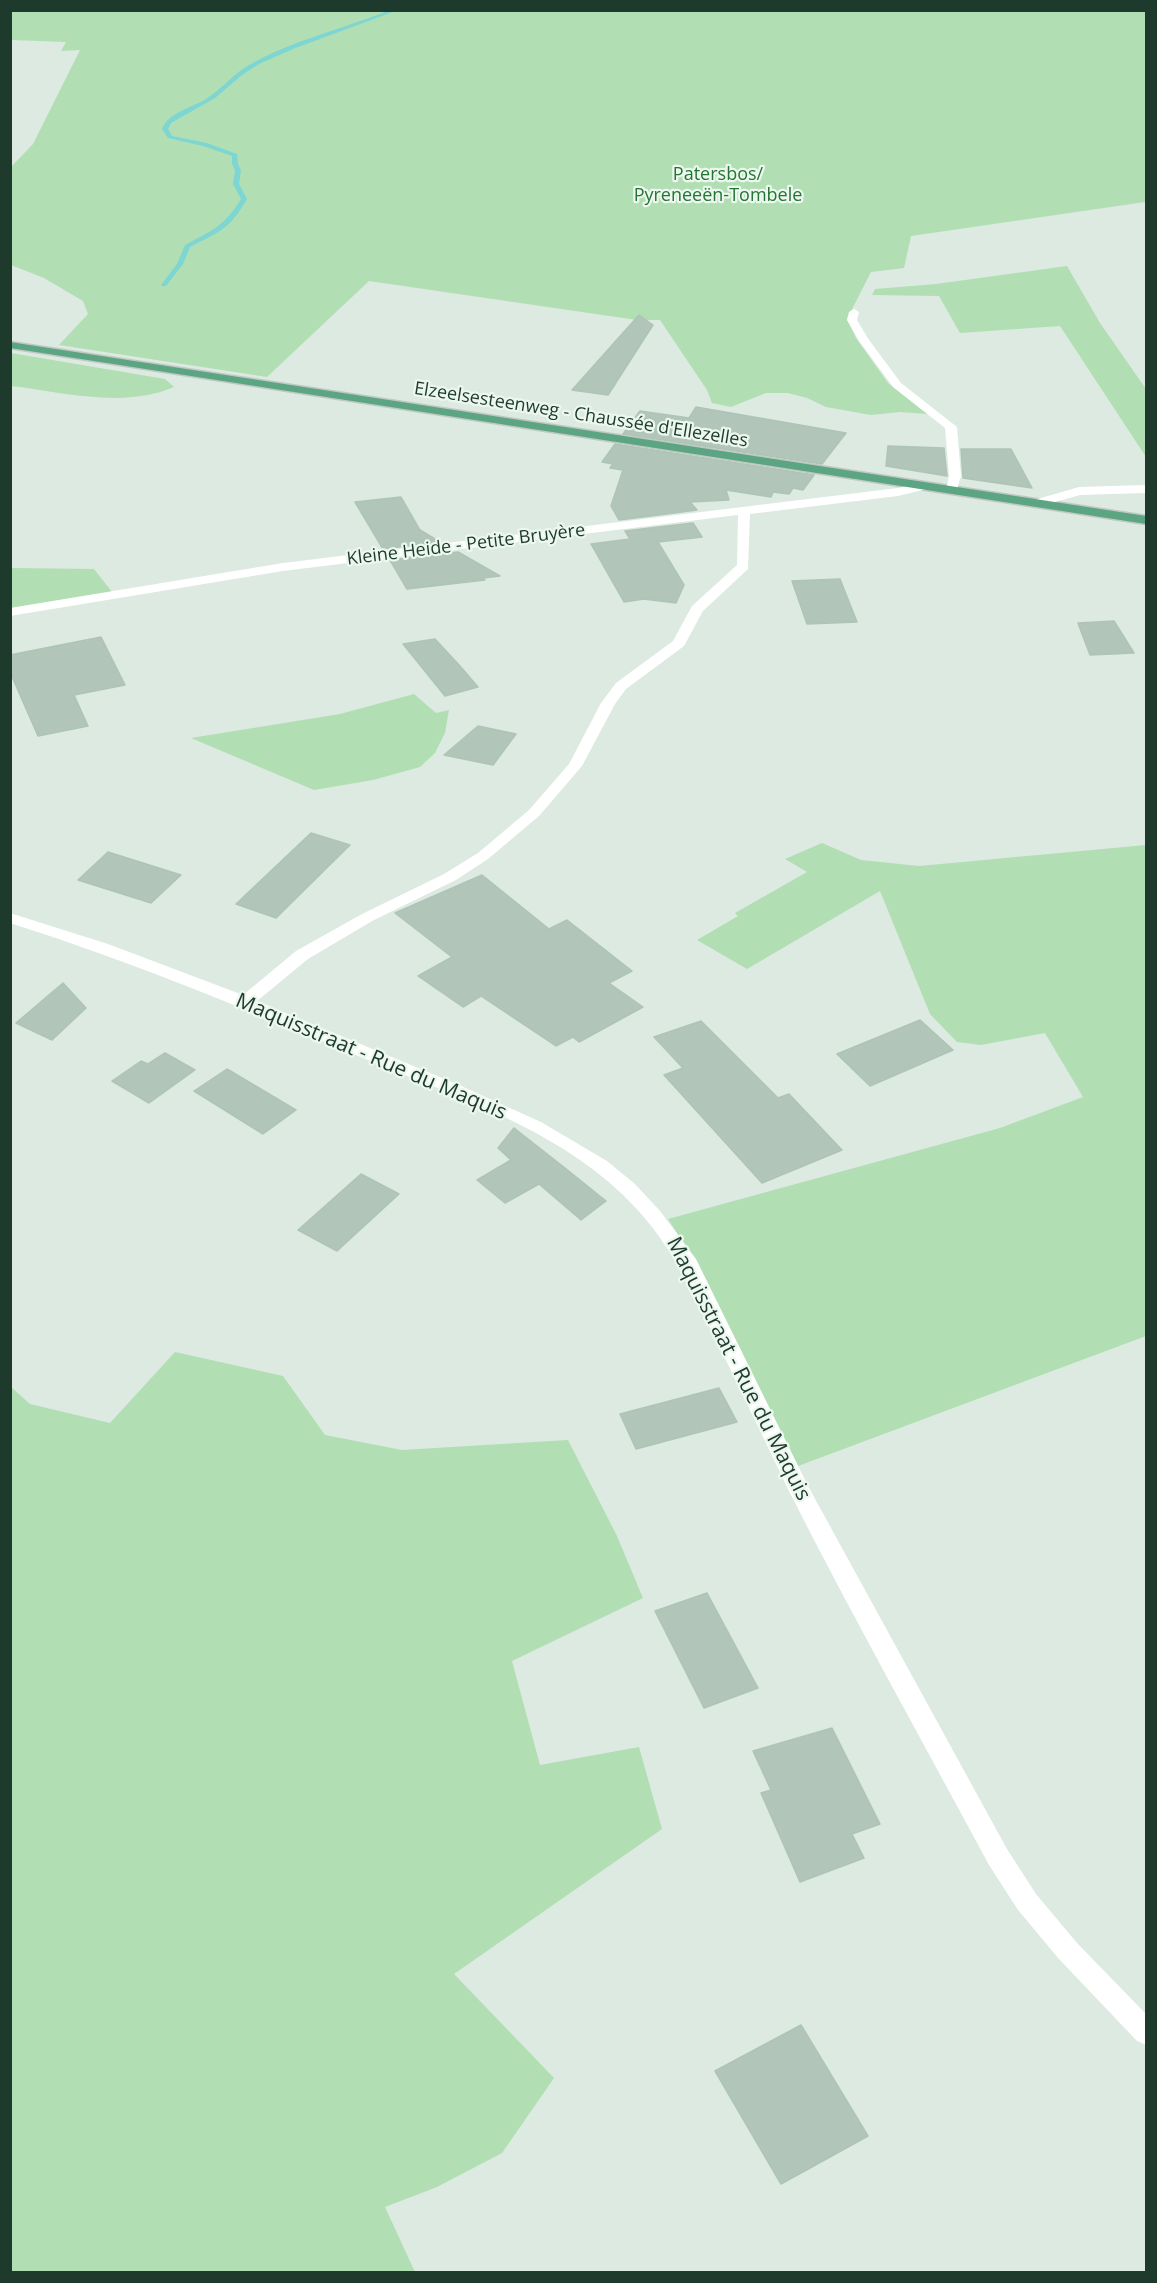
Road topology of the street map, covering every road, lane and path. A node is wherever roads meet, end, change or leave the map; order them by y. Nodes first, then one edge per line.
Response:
1 (854, 312) dead end
2 (10, 345) edge
3 (923, 486) junction
4 (1146, 489) edge
5 (952, 490) junction
6 (1038, 503) junction
7 (744, 512) junction
8 (1146, 520) edge
9 (10, 612) edge
10 (10, 918) edge
11 (244, 1002) junction
12 (1146, 2032) edge

1 - 5 street
2 - 3 main road, Elzeelsesteenweg - Chaussée d'Ellezelles
3 - 5 main road, Elzeelsesteenweg - Chaussée d'Ellezelles
3 - 7 street, Kleine Heide - Petite Bruyère
4 - 6 street
5 - 6 main road, Elzeelsesteenweg - Chaussée d'Ellezelles
6 - 8 main road, Elzeelsesteenweg - Chaussée d'Ellezelles
7 - 9 street, Kleine Heide - Petite Bruyère
7 - 11 street
10 - 11 street, Maquisstraat - Rue du Maquis
11 - 12 street, Maquisstraat - Rue du Maquis

